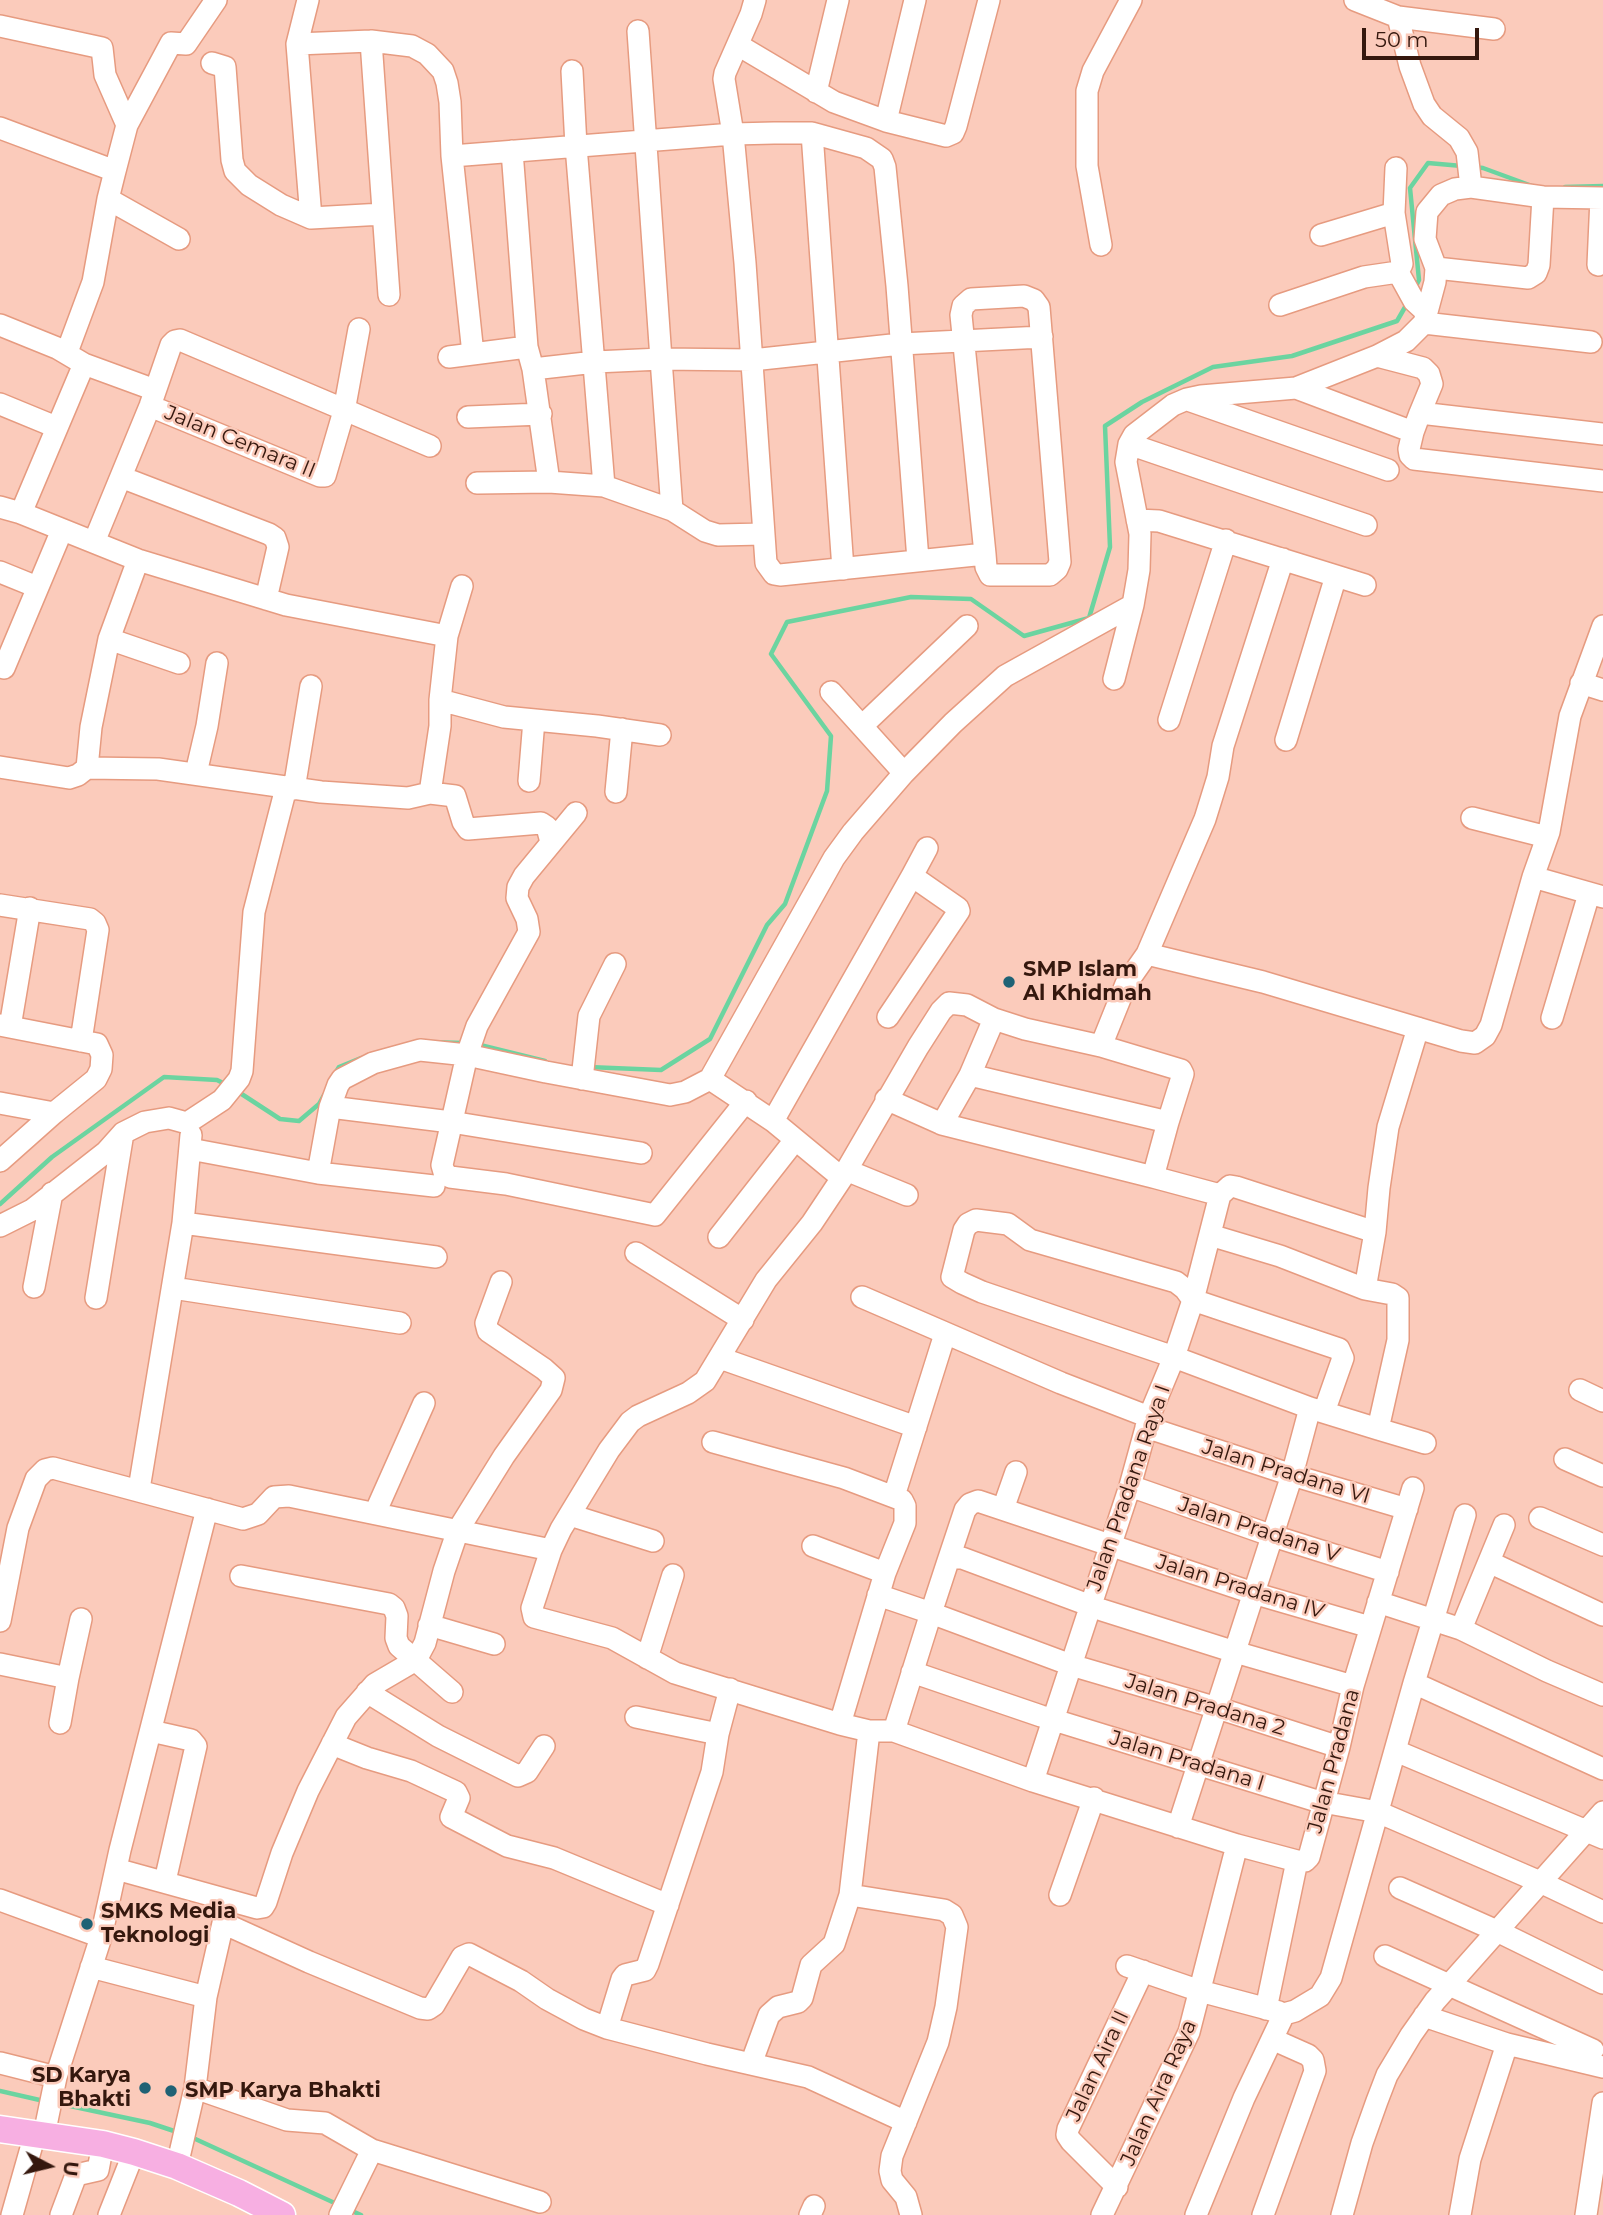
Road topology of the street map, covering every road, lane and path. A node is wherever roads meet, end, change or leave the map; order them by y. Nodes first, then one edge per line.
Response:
1 (216, 0) edge
2 (308, 0) edge
3 (755, 0) edge
4 (838, 0) edge
5 (915, 0) edge
6 (989, 0) edge
7 (1131, 0) edge
8 (1355, 0) edge
9 (1398, 17) junction
10 (0, 26) edge
11 (1494, 29) dead end
12 (638, 32) dead end
13 (371, 41) junction
14 (297, 44) junction
15 (732, 57) junction
16 (212, 63) dead end
17 (572, 71) dead end
18 (816, 92) junction
19 (886, 121) junction
20 (127, 125) junction
21 (0, 128) edge
22 (813, 133) junction
23 (733, 134) junction
24 (645, 142) junction
25 (576, 146) junction
26 (512, 151) junction
27 (452, 156) junction
28 (1396, 168) dead end
29 (116, 171) junction
30 (1471, 181) junction
31 (1543, 197) junction
32 (108, 198) junction
33 (1602, 198) edge
34 (1394, 213) junction
35 (383, 214) junction
36 (311, 218) junction
37 (1321, 235) dead end
38 (179, 239) dead end
39 (1101, 245) dead end
40 (1598, 265) dead end
41 (1436, 268) junction
42 (1398, 272) junction
43 (389, 295) dead end
44 (1280, 305) dead end
45 (1422, 312) junction
46 (0, 324) edge
47 (359, 329) dead end
48 (1042, 337) junction
49 (963, 341) junction
50 (1591, 342) dead end
51 (901, 344) junction
52 (527, 347) junction
53 (829, 352) junction
54 (472, 354) junction
55 (1377, 356) junction
56 (449, 357) dead end
57 (76, 358) junction
58 (661, 359) junction
59 (752, 360) junction
60 (595, 362) junction
61 (533, 369) junction
62 (1296, 388) junction
63 (153, 398) junction
64 (1187, 399) junction
65 (0, 404) edge
66 (344, 411) junction
67 (541, 414) junction
68 (468, 417) dead end
69 (1416, 423) junction
70 (56, 427) junction
71 (1603, 434) edge
72 (1129, 444) junction
73 (430, 446) dead end
74 (1388, 470) dead end
75 (121, 477) junction
76 (1603, 481) edge
77 (549, 482) junction
78 (477, 483) dead end
79 (604, 485) junction
80 (0, 508) edge
81 (672, 510) junction
82 (21, 513) junction
83 (1137, 520) junction
84 (1366, 525) dead end
85 (62, 530) junction
86 (763, 534) junction
87 (1226, 540) junction
88 (94, 542) junction
89 (985, 554) junction
90 (1283, 559) junction
91 (138, 560) junction
92 (918, 560) junction
93 (843, 569) junction
94 (0, 572) edge
95 (1336, 576) junction
96 (1365, 585) dead end
97 (462, 586) dead end
98 (37, 587) junction
99 (267, 599) junction
100 (1133, 605) junction
101 (967, 626) dead end
102 (1603, 626) edge
103 (447, 636) junction
104 (109, 639) junction
105 (179, 663) dead end
106 (217, 663) dead end
107 (4, 668) dead end
108 (1114, 679) dead end
109 (1581, 683) junction
110 (311, 686) dead end
111 (1603, 690) edge
112 (831, 691) dead end
113 (440, 700) junction
114 (534, 720) junction
115 (1168, 720) dead end
116 (862, 726) junction
117 (622, 729) junction
118 (660, 735) dead end
119 (1286, 740) dead end
120 (0, 766) edge
121 (87, 768) junction
122 (196, 773) junction
123 (904, 773) junction
124 (528, 781) dead end
125 (290, 789) junction
126 (616, 792) dead end
127 (430, 793) junction
128 (576, 813) dead end
129 (1472, 818) dead end
130 (1547, 837) junction
131 (551, 842) junction
132 (927, 848) dead end
133 (912, 876) junction
134 (1534, 877) junction
135 (1596, 896) edge
136 (0, 905) edge
137 (30, 908) junction
138 (1147, 954) junction
139 (615, 964) dead end
140 (888, 1017) dead end
141 (1552, 1018) dead end
142 (994, 1019) junction
143 (5, 1026) edge
144 (1418, 1028) junction
145 (81, 1041) junction
146 (1101, 1046) junction
147 (468, 1052) junction
148 (970, 1074) junction
149 (582, 1075) junction
150 (710, 1079) junction
151 (886, 1099) junction
152 (746, 1101) junction
153 (0, 1103) edge
154 (330, 1107) junction
155 (54, 1113) junction
156 (773, 1121) junction
157 (451, 1122) junction
158 (1168, 1122) junction
159 (187, 1123) junction
160 (942, 1124) junction
161 (123, 1133) junction
162 (795, 1140) junction
163 (190, 1149) junction
164 (642, 1153) dead end
165 (0, 1161) edge
166 (318, 1172) junction
167 (844, 1174) junction
168 (1153, 1177) junction
169 (434, 1186) dead end
170 (52, 1194) junction
171 (907, 1195) dead end
172 (1220, 1195) junction
173 (183, 1223) junction
174 (0, 1226) edge
175 (1375, 1232) junction
176 (1210, 1236) junction
177 (719, 1237) dead end
178 (636, 1253) dead end
179 (436, 1257) dead end
180 (501, 1282) dead end
181 (34, 1287) dead end
182 (173, 1288) junction
183 (1365, 1289) junction
184 (862, 1297) dead end
185 (96, 1298) dead end
186 (1192, 1300) junction
187 (743, 1320) junction
188 (400, 1323) dead end
189 (945, 1334) junction
190 (1174, 1357) junction
191 (720, 1358) junction
192 (1580, 1390) dead end
193 (1603, 1401) edge
194 (424, 1403) dead end
195 (1317, 1410) junction
196 (1147, 1422) junction
197 (916, 1427) junction
198 (1378, 1429) junction
199 (713, 1442) dead end
200 (1425, 1443) dead end
201 (1565, 1459) dead end
202 (1016, 1472) dead end
203 (1292, 1475) junction
204 (1603, 1476) edge
205 (1130, 1486) junction
206 (139, 1489) junction
207 (894, 1496) junction
208 (1410, 1499) joint
209 (206, 1509) junction
210 (1003, 1509) junction
211 (375, 1513) junction
212 (570, 1515) junction
213 (1465, 1515) dead end
214 (1540, 1518) dead end
215 (9, 1525) edge
216 (1504, 1525) dead end
217 (458, 1530) junction
218 (1270, 1535) junction
219 (653, 1541) dead end
220 (1603, 1545) edge
221 (813, 1546) dead end
222 (1110, 1546) junction
223 (551, 1550) junction
224 (948, 1561) junction
225 (1489, 1562) junction
226 (1388, 1572) junction
227 (885, 1573) junction
228 (673, 1574) dead end
229 (241, 1576) dead end
230 (1253, 1593) junction
231 (878, 1595) junction
232 (1378, 1602) junction
233 (1089, 1605) junction
234 (931, 1613) junction
235 (1603, 1615) edge
236 (81, 1619) dead end
237 (1434, 1620) junction
238 (0, 1621) edge
239 (429, 1625) junction
240 (1370, 1627) junction
241 (1461, 1629) junction
242 (494, 1644) dead end
243 (1235, 1652) junction
244 (647, 1658) junction
245 (416, 1660) junction
246 (0, 1664) edge
247 (1071, 1665) junction
248 (912, 1672) junction
249 (68, 1678) junction
250 (1414, 1683) junction
251 (1353, 1686) junction
252 (730, 1689) junction
253 (367, 1692) junction
254 (452, 1692) dead end
255 (1603, 1695) edge
256 (1216, 1708) junction
257 (636, 1717) dead end
258 (1052, 1719) junction
259 (60, 1723) dead end
260 (839, 1724) junction
261 (150, 1731) junction
262 (869, 1731) junction
263 (894, 1731) junction
264 (718, 1734) junction
265 (332, 1744) junction
266 (544, 1746) dead end
267 (1339, 1747) junction
268 (1396, 1751) junction
269 (1197, 1765) junction
270 (1603, 1769) edge
271 (1033, 1781) junction
272 (1094, 1798) junction
273 (1323, 1802) junction
274 (1378, 1812) junction
275 (1603, 1812) edge
276 (1178, 1827) junction
277 (1595, 1835) edge
278 (1237, 1844) junction
279 (1297, 1861) junction
280 (116, 1869) junction
281 (165, 1881) junction
282 (1540, 1882) junction
283 (1400, 1888) dead end
284 (850, 1895) junction
285 (1060, 1895) dead end
286 (0, 1900) edge
287 (230, 1901) junction
288 (668, 1905) junction
289 (1603, 1912) edge
290 (223, 1923) junction
291 (1497, 1931) junction
292 (101, 1937) junction
293 (1385, 1956) dead end
294 (91, 1968) junction
295 (1603, 1983) edge
296 (1451, 1984) junction
297 (1200, 1991) junction
298 (206, 1997) junction
299 (1275, 2011) junction
300 (1424, 2016) junction
301 (607, 2028) junction
302 (1272, 2039) junction
303 (1507, 2044) junction
304 (1601, 2054) edge
305 (0, 2063) edge
306 (751, 2064) junction
307 (55, 2082) junction
308 (195, 2088) junction
309 (1603, 2103) edge
310 (906, 2122) junction
311 (0, 2129) edge
312 (42, 2131) junction
313 (103, 2144) junction
314 (372, 2150) junction
315 (134, 2152) junction
316 (179, 2160) junction
317 (1117, 2187) junction
318 (540, 2202) dead end
319 (12, 2215) edge
320 (61, 2215) edge
321 (109, 2215) edge
322 (282, 2215) edge
323 (340, 2215) edge
324 (911, 2215) edge
325 (1102, 2215) edge
326 (1196, 2215) edge
327 (1262, 2215) edge
328 (1342, 2215) edge
329 (1460, 2215) edge
330 (1586, 2215) edge

1 - 20 street
2 - 14 street
3 - 15 street
4 - 18 street
5 - 19 street
6 - 19 street
7 - 39 street
8 - 9 street
9 - 11 street
9 - 30 street
10 - 20 street
12 - 24 street
13 - 14 street
13 - 27 street
13 - 35 street
14 - 36 street
15 - 18 street
15 - 23 street
16 - 36 street
17 - 25 street
18 - 19 street
20 - 29 street
21 - 29 street
22 - 23 street
22 - 51 street
22 - 53 street
23 - 24 street
23 - 59 street
24 - 25 street
24 - 58 street
25 - 26 street
25 - 60 street
26 - 27 street
26 - 52 street
27 - 54 street
28 - 34 street
29 - 32 street
30 - 31 street
30 - 41 street
31 - 33 street
31 - 41 street
32 - 38 street
32 - 57 street
33 - 40 street
34 - 37 street
34 - 42 street
35 - 36 street
35 - 43 street
41 - 45 street
42 - 44 street
42 - 45 street
45 - 50 street
45 - 55 street
46 - 57 street
47 - 66 street
48 - 49 street
48 - 49 street
48 - 89 street
49 - 51 street
49 - 89 street
51 - 53 street
51 - 92 street
52 - 54 street
52 - 61 street
53 - 59 street
53 - 93 street
54 - 56 street
55 - 62 street
55 - 69 street
57 - 63 street
57 - 70 street
58 - 59 street
58 - 60 street
58 - 81 street
59 - 86 street
60 - 61 street
60 - 79 street
61 - 67 street
62 - 64 street
62 - 69 street
63 - 66 street
63 - 66 street, Jalan Cemara II
63 - 75 street
64 - 72 street
64 - 74 street
65 - 70 street
66 - 73 street
67 - 68 street
67 - 77 street
69 - 71 street
69 - 76 street
70 - 82 street
72 - 83 street
72 - 84 street
75 - 88 street
75 - 99 street
77 - 78 street
77 - 79 street
79 - 81 street
80 - 82 street
81 - 86 street
82 - 85 street
83 - 87 street
83 - 100 street
85 - 88 street
85 - 98 street
86 - 93 street
87 - 90 street
87 - 115 street
88 - 91 street
89 - 92 street
90 - 95 street
90 - 138 street
91 - 99 street
91 - 104 street
92 - 93 street
94 - 98 street
95 - 96 street
95 - 119 street
97 - 103 street
98 - 107 street
99 - 103 street
100 - 108 street
100 - 123 street
101 - 116 street
102 - 109 street
103 - 113 street
104 - 105 street
104 - 121 street
106 - 122 street
109 - 111 street
109 - 130 street
110 - 125 street
112 - 116 street
113 - 114 street
113 - 127 street
114 - 117 street
114 - 124 street
116 - 123 street
117 - 118 street
117 - 126 street
120 - 121 street
121 - 122 street
122 - 125 street
123 - 150 street
125 - 127 street
125 - 159 street
127 - 131 street
128 - 131 street
129 - 130 street
130 - 134 street
131 - 147 street
132 - 133 street
133 - 140 street
133 - 156 street
134 - 135 street
134 - 144 street
135 - 141 street
136 - 137 street
137 - 143 street
137 - 145 street
138 - 144 street
138 - 146 street
139 - 149 street
142 - 146 street
142 - 148 street
142 - 151 street
143 - 145 street
144 - 175 street
145 - 155 street
146 - 158 street
147 - 149 street
147 - 154 street
147 - 157 street
148 - 158 street
148 - 160 street
149 - 150 street
150 - 152 street
151 - 160 street
151 - 167 street
152 - 156 street
152 - 157 street
153 - 155 street
154 - 157 street
154 - 166 street
155 - 165 street
156 - 162 street
157 - 164 street
158 - 168 street
159 - 161 street
159 - 163 street
160 - 168 street
161 - 170 street
161 - 185 street
162 - 167 street
162 - 177 street
163 - 166 street
163 - 173 street
166 - 169 street
167 - 171 street
167 - 187 street
168 - 172 street
170 - 174 street
170 - 181 street
172 - 175 street
172 - 176 street, Jalan Pradana Raya I
173 - 179 street
173 - 182 street
175 - 183 street
176 - 183 street
176 - 186 street, Jalan Pradana Raya I
178 - 187 street
180 - 217 street
182 - 188 street
182 - 206 street
183 - 198 street
184 - 189 street, Jalan Pradana VI
186 - 190 street, Jalan Pradana Raya I
186 - 190 street
186 - 195 street
187 - 191 street
189 - 196 street, Jalan Pradana VI
189 - 197 street
190 - 195 street
190 - 196 street, Jalan Pradana Raya I
191 - 197 street
191 - 212 street
192 - 193 street
194 - 211 street
195 - 198 street
195 - 203 street
196 - 203 street, Jalan Pradana VI
196 - 205 street, Jalan Pradana Raya I
197 - 207 street
198 - 200 street
199 - 207 street
201 - 204 street
202 - 210 street
203 - 208 street, Jalan Pradana VI
203 - 218 street
205 - 218 street, Jalan Pradana V
205 - 222 street, Jalan Pradana Raya I
206 - 209 street
206 - 215 street
207 - 227 street
208 - 226 street, Jalan Pradana
209 - 211 street
209 - 261 street
210 - 222 street, Jalan Pradana IV
210 - 224 street, Jalan Pradana IV
211 - 217 street
212 - 219 street
212 - 223 street
213 - 237 street
214 - 220 street
215 - 238 street
216 - 225 street
217 - 223 street
217 - 239 street
218 - 226 street, Jalan Pradana V
218 - 230 street
221 - 227 street
222 - 230 street, Jalan Pradana IV
222 - 233 street, Jalan Pradana Raya I
223 - 244 street
224 - 233 street
224 - 234 street
225 - 235 street
225 - 241 street
226 - 232 street, Jalan Pradana
227 - 231 street
228 - 244 street
229 - 245 street
230 - 240 street, Jalan Pradana IV
230 - 243 street
231 - 234 street, Jalan Pradana 2
231 - 260 street
232 - 237 street
232 - 240 street, Jalan Pradana
233 - 243 street
233 - 247 street, Jalan Pradana Raya I
234 - 247 street, Jalan Pradana 2
234 - 248 street
236 - 249 street
237 - 241 street
237 - 250 street
239 - 242 street
239 - 245 street
240 - 251 street, Jalan Pradana
241 - 255 street
243 - 251 street
243 - 256 street
244 - 252 street
245 - 253 street
245 - 254 street
246 - 249 street
247 - 256 street, Jalan Pradana 2
247 - 258 street, Jalan Pradana Raya I
248 - 258 street, Jalan Pradana I
248 - 263 street
249 - 259 street
250 - 268 street
250 - 270 street
251 - 267 street, Jalan Pradana
252 - 260 street
252 - 264 street
253 - 265 street
253 - 266 street
256 - 267 street, Jalan Pradana 2
256 - 269 street
257 - 264 street
258 - 269 street, Jalan Pradana I
258 - 271 street, Jalan Pradana Raya I
260 - 262 street
261 - 280 street
261 - 281 street
262 - 263 street
262 - 284 street
263 - 271 street
264 - 288 street
265 - 287 street
265 - 288 street
267 - 273 street, Jalan Pradana
268 - 274 street
268 - 277 street
269 - 273 street, Jalan Pradana I
269 - 276 street
271 - 272 street
272 - 276 street
272 - 285 street
273 - 274 street, Jalan Pradana I
273 - 279 street, Jalan Pradana
274 - 282 street, Jalan Pradana I
274 - 299 street
275 - 277 street
276 - 278 street
277 - 282 street
278 - 279 street
278 - 297 street, Jalan Aira Raya
279 - 299 street, Jalan Pradana
280 - 281 street
280 - 292 street
281 - 287 street
282 - 289 street, Jalan Pradana I
282 - 291 street
283 - 291 street
284 - 306 street
284 - 310 street
286 - 292 street
287 - 290 street
288 - 301 street
290 - 298 street
290 - 301 street
291 - 295 street
291 - 296 street
292 - 294 street
293 - 296 street
294 - 298 street
294 - 307 street
296 - 300 street
296 - 304 street
297 - 299 street
297 - 317 street, Jalan Aira Raya
297 - 317 street, Jalan Aira II
298 - 308 street
299 - 302 street, Jalan Pradana
300 - 303 street
300 - 328 street
301 - 306 street
302 - 326 street, Jalan Pradana
302 - 327 street
303 - 304 street
303 - 329 street
305 - 307 street
306 - 310 street
307 - 312 street
308 - 314 street
308 - 316 street
309 - 330 street
310 - 324 street
311 - 312 main road
312 - 313 main road
312 - 319 street
313 - 315 main road
313 - 320 street
314 - 318 street
314 - 323 street
315 - 316 main road
315 - 321 street
316 - 322 main road
317 - 325 street, Jalan Aira Raya

